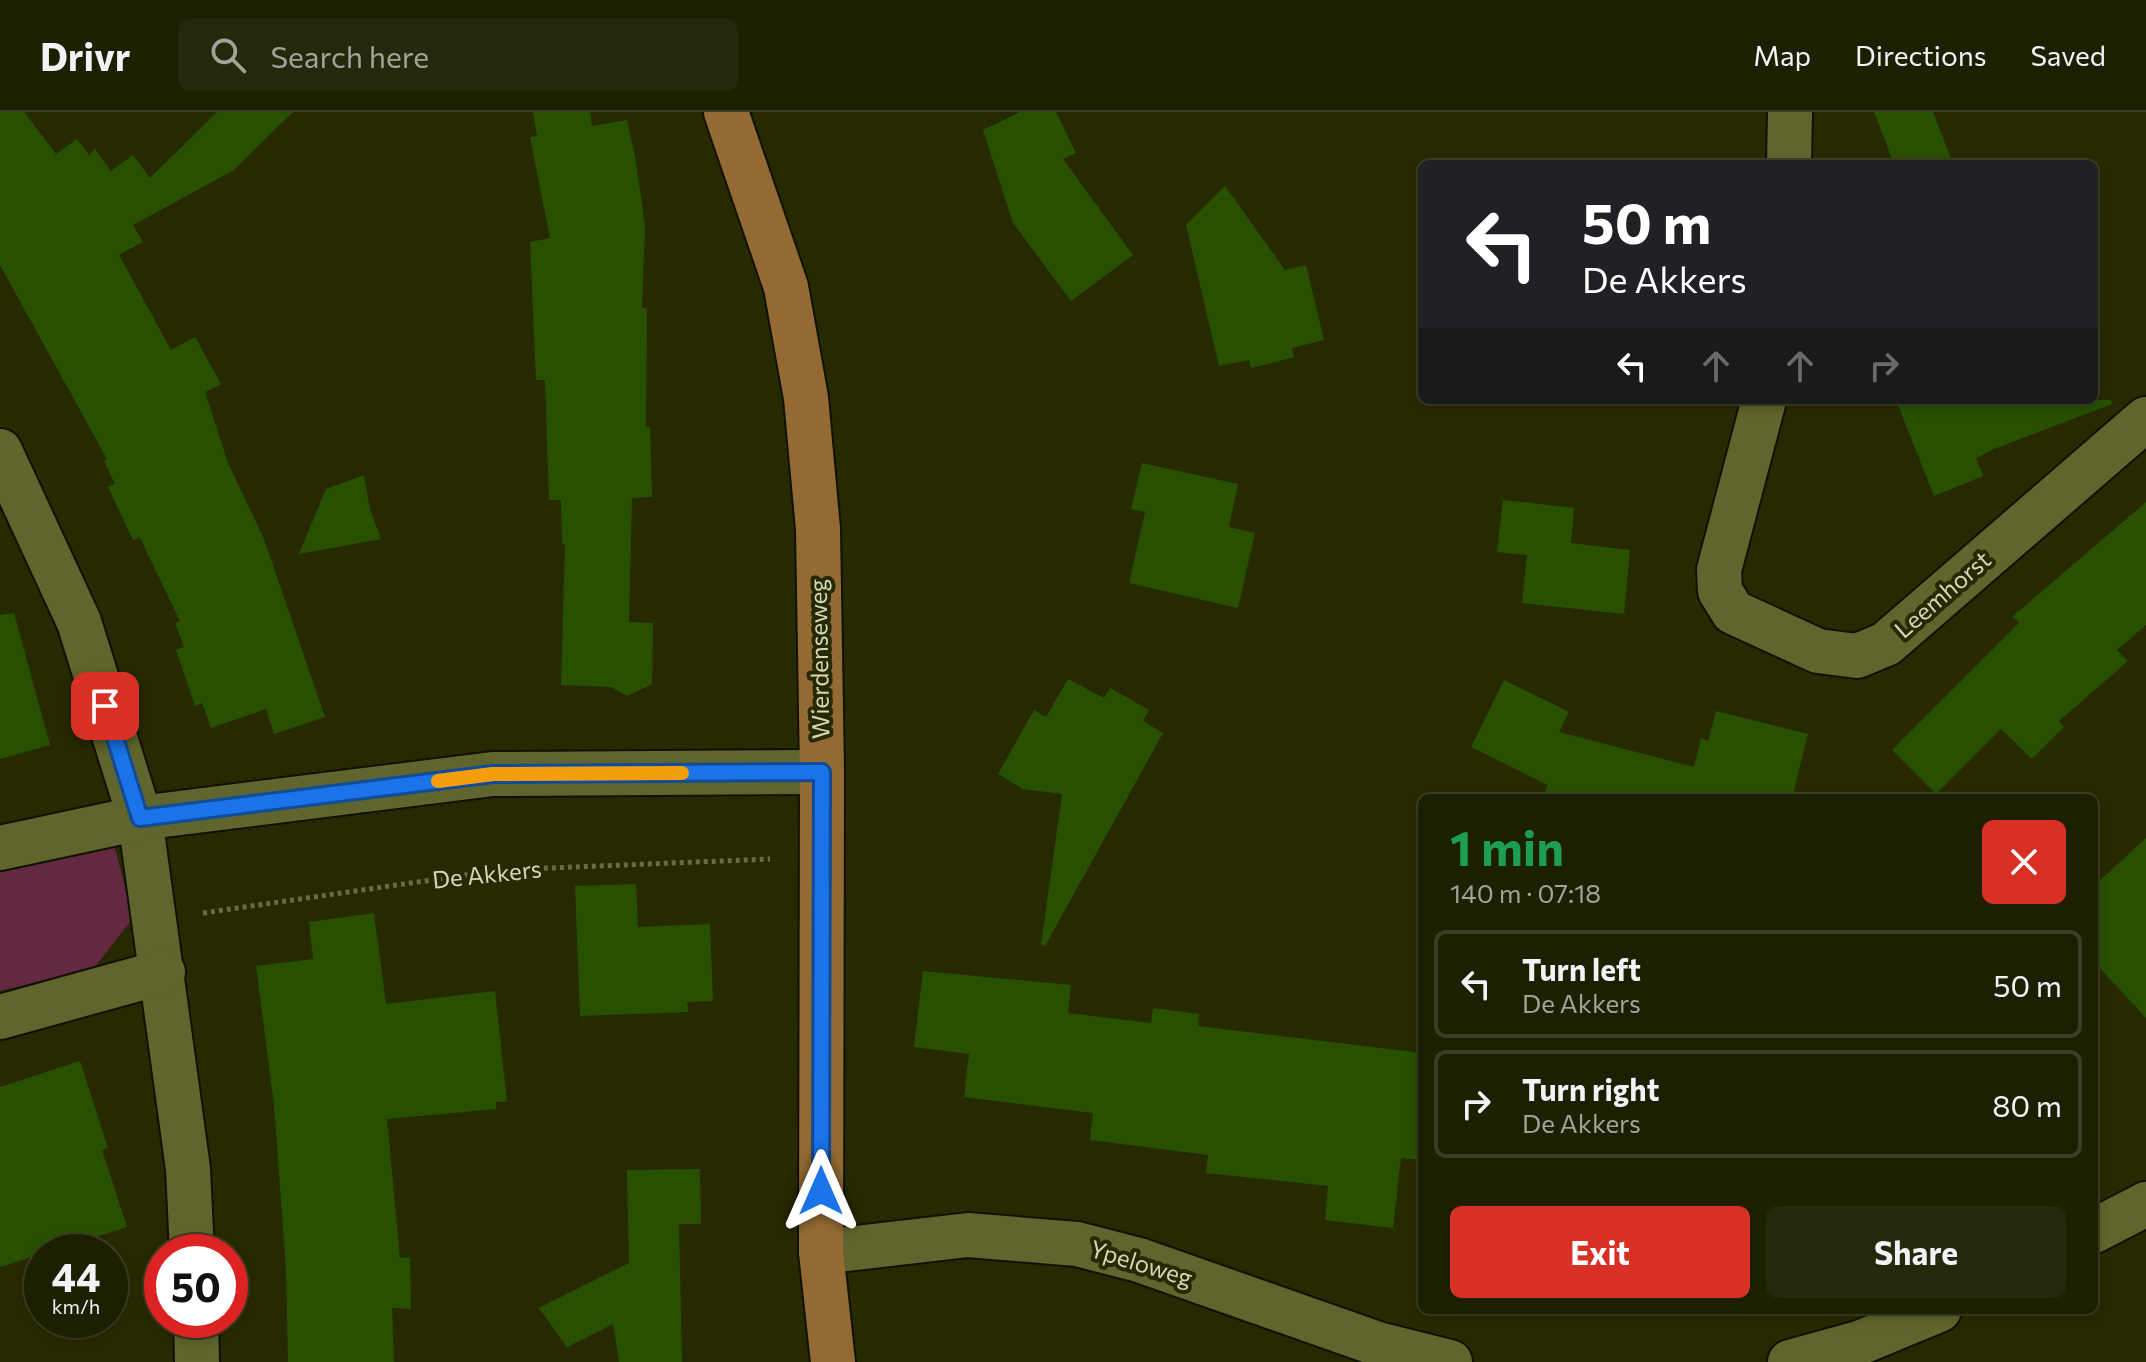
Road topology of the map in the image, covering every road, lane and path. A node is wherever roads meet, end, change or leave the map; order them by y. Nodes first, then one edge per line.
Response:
1 (726, 112) edge
2 (1790, 112) edge
3 (1789, 160) edge
4 (1763, 404) edge
5 (2146, 419) edge
6 (0, 451) edge
7 (822, 772) junction
8 (140, 818) junction
9 (0, 848) edge
10 (822, 857) junction
11 (155, 919) junction
12 (163, 972) junction
13 (0, 1017) edge
14 (2146, 1204) edge
15 (2098, 1229) edge
16 (191, 1234) edge
17 (821, 1252) junction
18 (1929, 1314) edge
19 (196, 1338) edge
20 (197, 1362) edge
21 (833, 1362) edge
22 (1450, 1362) edge
23 (1790, 1362) edge

1 - 7 main road, Wierdenseweg
2 - 3 street
4 - 5 street, Leemhorst
6 - 8 street
7 - 8 street
7 - 10 main road, Wierdenseweg
8 - 9 street
8 - 11 street
10 - 11 path, De Akkers
10 - 17 main road, Wierdenseweg
11 - 12 street
12 - 13 street
12 - 16 street
14 - 15 street
17 - 21 main road, Wierdenseweg
17 - 22 street, Ypeloweg
18 - 23 street
19 - 20 street

